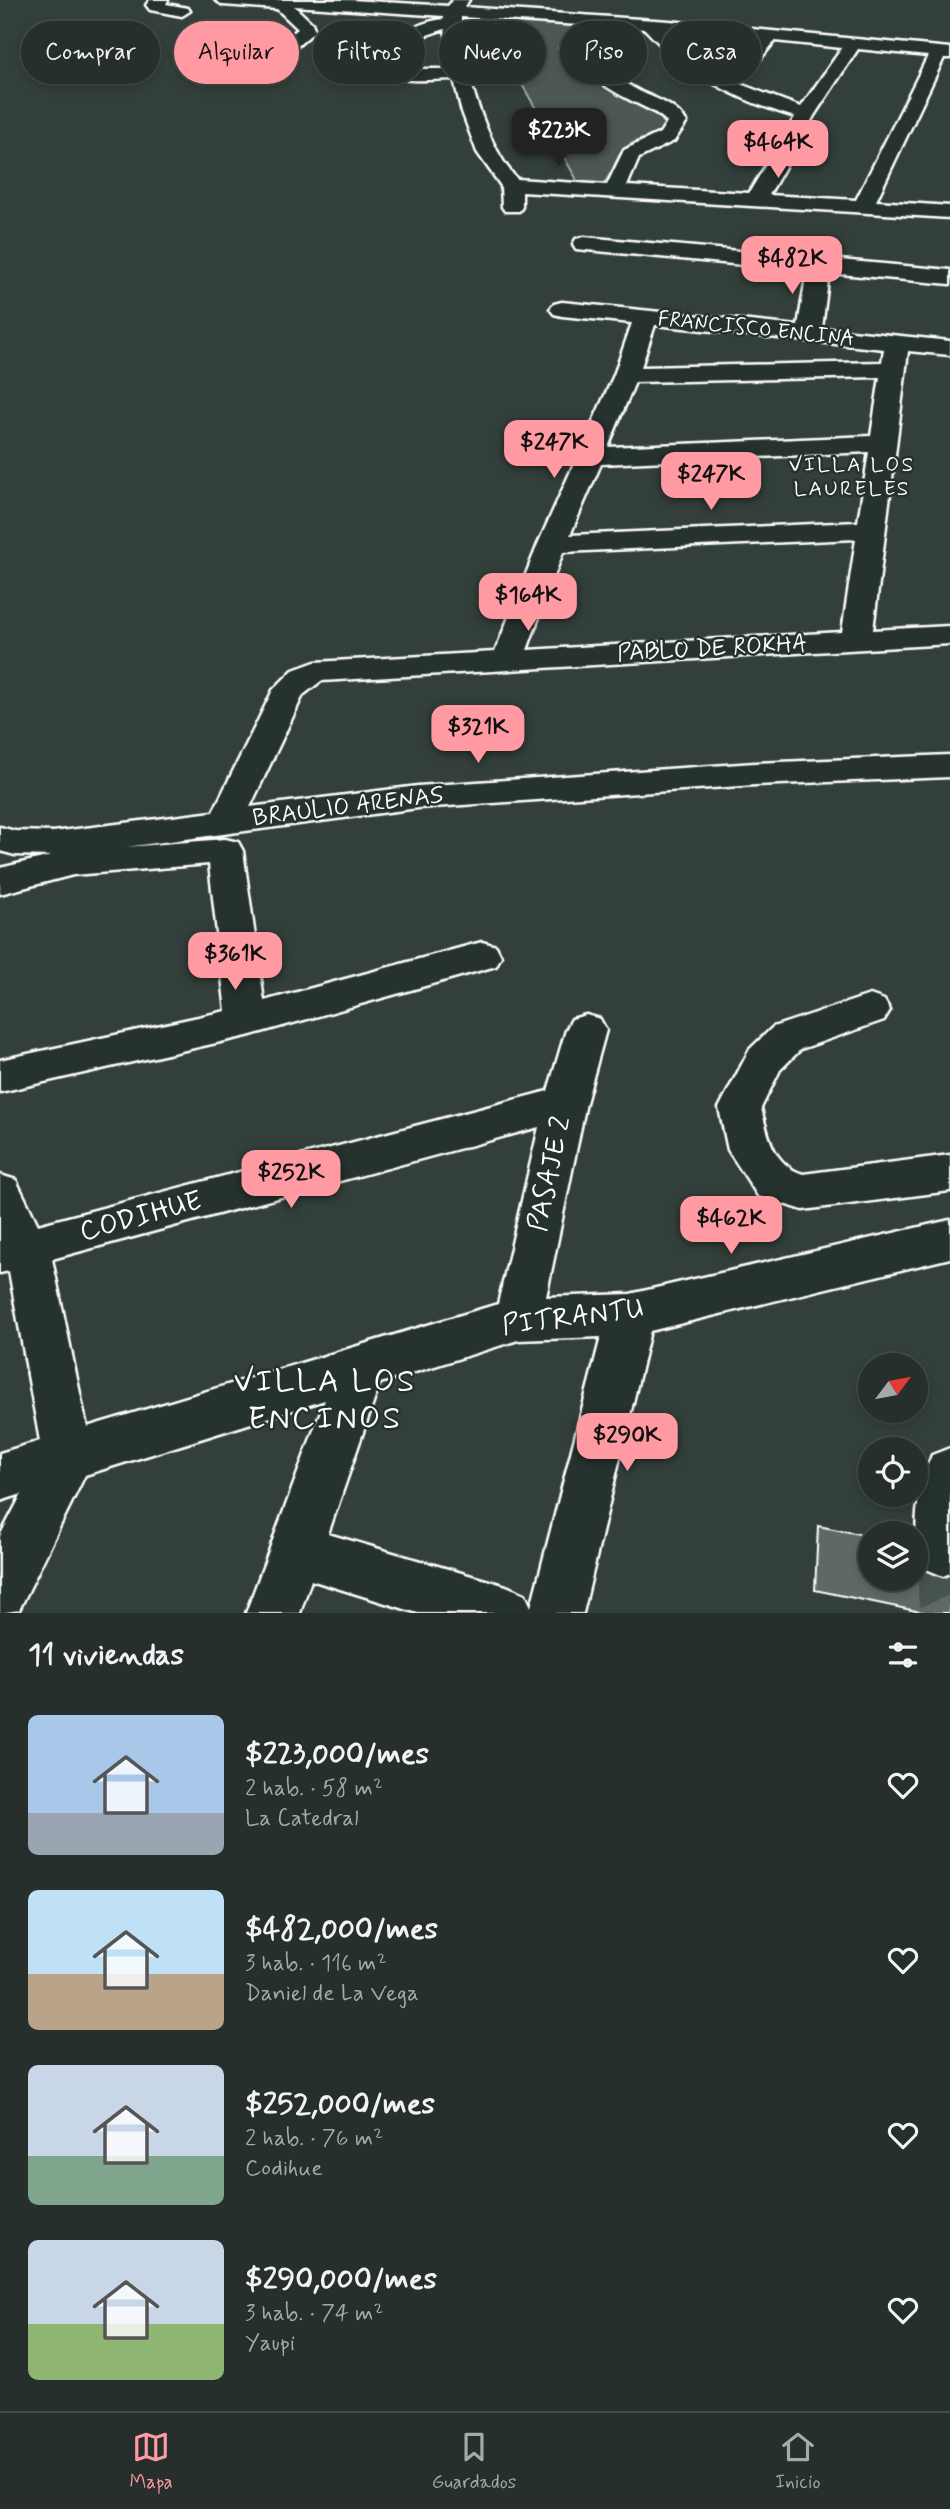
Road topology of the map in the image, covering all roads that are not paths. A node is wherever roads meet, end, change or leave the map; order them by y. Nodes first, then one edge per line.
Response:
1 (160, 0) edge
2 (223, 0) edge
3 (280, 2) edge
4 (364, 3) edge
5 (182, 11) dead end
6 (455, 11) edge
7 (592, 21) edge
8 (647, 25) edge
9 (650, 25) junction
10 (770, 36) junction
11 (299, 37) edge
12 (852, 45) junction
13 (944, 53) edge
14 (439, 74) edge
15 (462, 84) edge
16 (617, 84) edge
17 (729, 86) junction
18 (806, 114) junction
19 (511, 185) junction
20 (609, 190) junction
21 (755, 200) junction
22 (863, 206) junction
23 (512, 207) dead end
24 (950, 212) edge
25 (584, 244) dead end
26 (819, 266) junction
27 (950, 277) edge
28 (562, 309) dead end
29 (646, 318) junction
30 (809, 334) junction
31 (950, 348) edge
32 (895, 356) junction
33 (626, 375) junction
34 (883, 443) junction
35 (591, 456) junction
36 (871, 530) junction
37 (552, 544) junction
38 (950, 635) edge
39 (856, 640) junction
40 (508, 660) junction
41 (950, 765) edge
42 (226, 821) junction
43 (0, 839) edge
44 (0, 881) edge
45 (482, 956) dead end
46 (870, 1010) dead end
47 (247, 1021) junction
48 (586, 1030) dead end
49 (0, 1076) edge
50 (565, 1103) junction
51 (950, 1173) edge
52 (0, 1193) edge
53 (950, 1239) edge
54 (14, 1251) edge
55 (630, 1315) junction
56 (518, 1319) junction
57 (362, 1366) junction
58 (68, 1456) junction
59 (950, 1472) edge
60 (0, 1476) edge
61 (296, 1550) junction
62 (943, 1550) dead end
63 (0, 1591) edge
64 (273, 1613) edge
65 (506, 1613) edge
66 (556, 1613) edge

1 - 5 street
2 - 3 street
3 - 4 street
3 - 11 street
4 - 6 street
6 - 7 street
6 - 14 street
8 - 9 street
9 - 10 street
9 - 17 street
10 - 12 street
10 - 17 street
12 - 13 street
12 - 18 street
13 - 22 street
15 - 19 street
16 - 20 street
17 - 18 street
18 - 21 street
19 - 20 street
19 - 23 street
20 - 21 street
21 - 22 street
22 - 24 street
25 - 26 street
26 - 27 street
26 - 30 street
28 - 29 street, FRANCISCO ENCINA
29 - 30 street, FRANCISCO ENCINA
29 - 33 street
30 - 32 street, FRANCISCO ENCINA
31 - 32 street, FRANCISCO ENCINA
32 - 33 street
32 - 34 street
33 - 35 street
34 - 35 street
34 - 36 street
35 - 37 street
36 - 37 street
36 - 39 street
37 - 40 street
38 - 39 street, PABLO DE ROKHA
39 - 40 street, PABLO DE ROKHA
40 - 42 street, PABLO DE ROKHA
41 - 42 street, BRAULIO ARENAS
42 - 43 street, BRAULIO ARENAS
44 - 47 street
45 - 47 street
46 - 51 street
47 - 49 street
48 - 50 street, PASAJE 2
50 - 54 street, CODIHUE
50 - 56 street, PASAJE 2
52 - 54 street
53 - 55 street, PITRANTU
54 - 58 street
55 - 56 street, PITRANTU
55 - 66 street
56 - 57 street, PITRANTU
57 - 58 street, PITRANTU
57 - 61 street
58 - 60 street, PITRANTU
58 - 63 street
59 - 62 street
61 - 64 street
61 - 65 street

